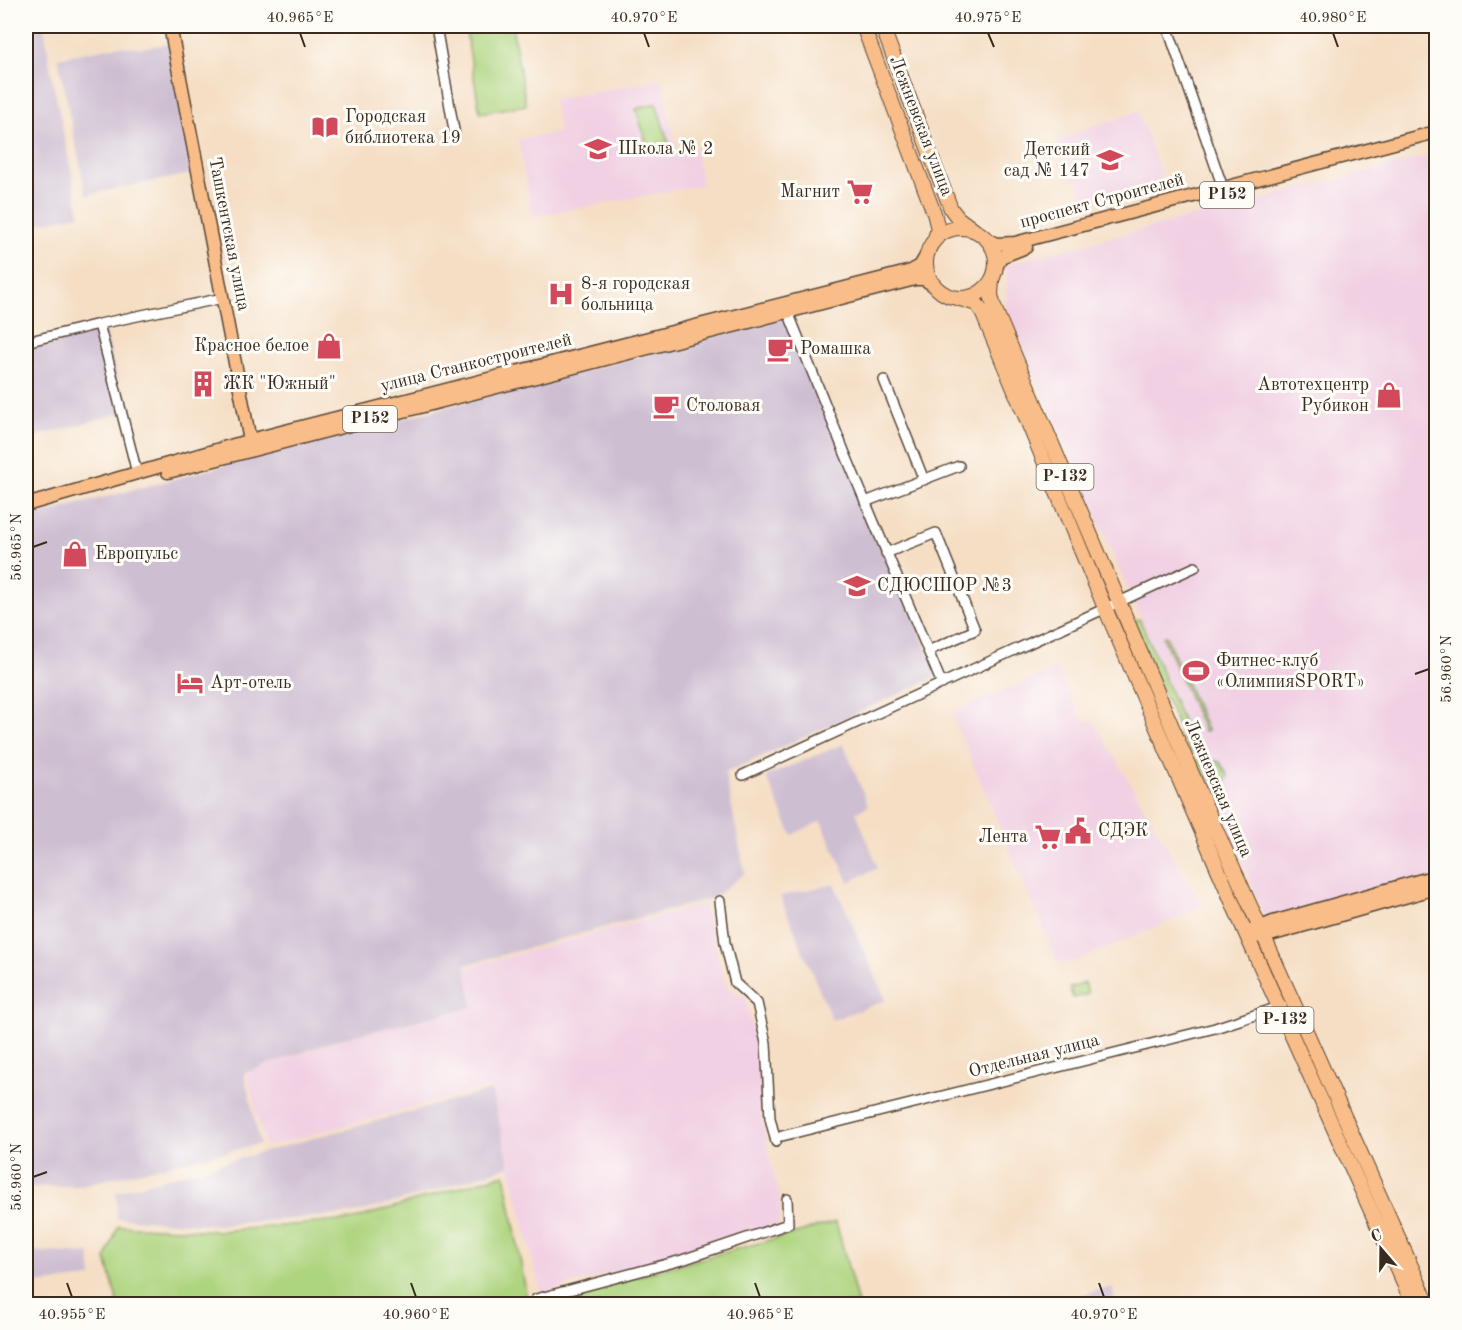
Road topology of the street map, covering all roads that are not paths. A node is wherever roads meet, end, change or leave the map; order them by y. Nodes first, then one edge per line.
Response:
1 (170, 26) edge
2 (178, 26) edge
3 (436, 26) edge
4 (863, 26) edge
5 (882, 26) edge
6 (1167, 26) edge
7 (1437, 132) edge
8 (455, 136) dead end
9 (1437, 140) edge
10 (197, 142) junction
11 (1224, 191) junction
12 (980, 234) junction
13 (932, 246) junction
14 (994, 274) junction
15 (933, 285) junction
16 (227, 298) junction
17 (957, 298) junction
18 (788, 312) junction
19 (99, 324) junction
20 (26, 342) edge
21 (884, 380) dead end
22 (255, 444) junction
23 (959, 466) dead end
24 (137, 473) junction
25 (924, 480) junction
26 (866, 502) junction
27 (26, 505) edge
28 (26, 512) edge
29 (886, 553) junction
30 (1194, 567) dead end
31 (1119, 602) junction
32 (1105, 608) junction
33 (928, 651) junction
34 (942, 684) junction
35 (743, 775) dead end
36 (1437, 876) edge
37 (1437, 888) edge
38 (720, 901) dead end
39 (1256, 932) junction
40 (1286, 1005) junction
41 (787, 1199) dead end
42 (536, 1299) dead end
43 (1413, 1305) edge
44 (1428, 1305) edge

1 - 10 main road, Ташкентская улица
2 - 10 main road, Ташкентская улица
3 - 8 street
4 - 13 highway, Лежневская улица
5 - 12 highway, Лежневская улица
6 - 11 street
7 - 11 main road, проспект Строителей / Р152
9 - 11 main road, проспект Строителей / Р152
10 - 16 main road, Ташкентская улица
11 - 12 main road, проспект Строителей / Р152
11 - 14 main road, проспект Строителей / Р152
12 - 13 highway
12 - 14 highway
13 - 15 highway
13 - 22 main road, улица Станкостроителей / Р152
14 - 17 highway
14 - 31 highway, Лежневская улица / Р-132
15 - 17 highway
15 - 18 main road, улица Станкостроителей / Р152
16 - 19 street
16 - 22 main road, Ташкентская улица
17 - 32 highway, Лежневская улица / Р-132
18 - 22 main road, улица Станкостроителей / Р152
18 - 26 street
19 - 20 street
19 - 24 street
21 - 25 street
22 - 24 main road, улица Станкостроителей / Р152
22 - 28 main road, улица Станкостроителей / Р152
23 - 25 street
24 - 27 main road, улица Станкостроителей / Р152
25 - 26 street
26 - 29 street
29 - 33 street
29 - 33 street
30 - 31 street
31 - 32 street
31 - 39 highway, Лежневская улица / Р-132
32 - 34 street
32 - 39 highway, Лежневская улица / Р-132
33 - 34 street
34 - 35 street
36 - 39 main road
37 - 39 main road
38 - 40 street, Отдельная улица
39 - 40 highway, Лежневская улица / Р-132
40 - 43 highway, Лежневская улица / Р-132
40 - 44 highway, Лежневская улица / Р-132
41 - 42 street

